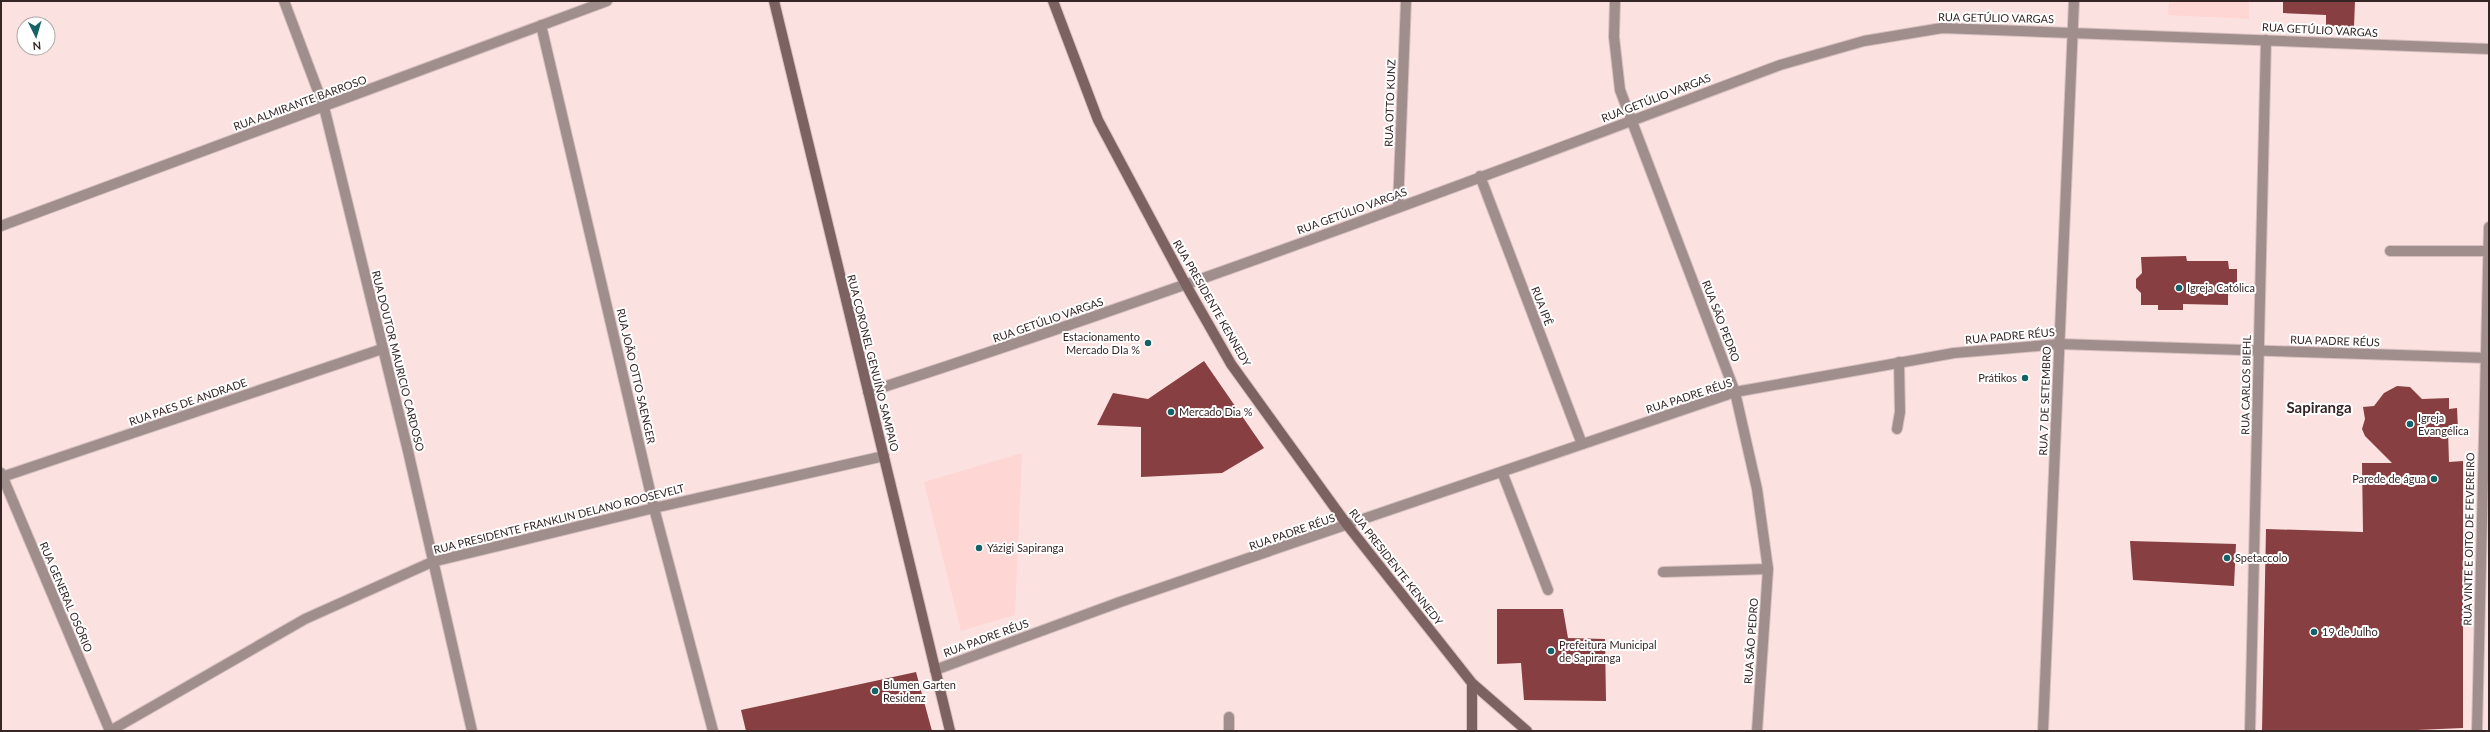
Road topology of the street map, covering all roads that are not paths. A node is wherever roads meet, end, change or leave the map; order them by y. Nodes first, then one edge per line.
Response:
1 (284, 1) edge
2 (606, 1) edge
3 (774, 1) edge
4 (1053, 1) edge
5 (1406, 1) edge
6 (1615, 1) edge
7 (2074, 1) edge
8 (541, 25) junction
9 (2073, 32) junction
10 (2266, 40) junction
11 (2489, 49) edge
12 (324, 107) junction
13 (1630, 121) junction
14 (1480, 176) junction
15 (1398, 207) junction
16 (1, 226) edge
17 (2489, 227) edge
18 (2390, 251) dead end
19 (2488, 251) edge
20 (1186, 285) junction
21 (2060, 344) junction
22 (382, 349) junction
23 (2259, 350) junction
24 (2488, 358) edge
25 (1900, 362) junction
26 (868, 392) junction
27 (1735, 392) junction
28 (1897, 429) dead end
29 (1582, 444) junction
30 (884, 456) junction
31 (1502, 472) junction
32 (2, 475) edge
33 (654, 508) junction
34 (1348, 526) junction
35 (432, 562) junction
36 (1768, 569) junction
37 (1663, 572) dead end
38 (1548, 590) dead end
39 (935, 670) junction
40 (1472, 683) junction
41 (1230, 717) dead end
42 (110, 731) edge
43 (472, 731) edge
44 (713, 731) edge
45 (950, 731) edge
46 (1229, 731) edge
47 (1472, 731) edge
48 (1527, 731) edge
49 (1757, 731) edge
50 (2043, 731) edge
51 (2250, 731) edge
52 (2477, 731) edge

1 - 12 street, RUA DOUTOR MAURICIO CARDOSO
2 - 8 street, RUA ALMIRANTE BARROSO
3 - 26 main road, RUA CORONEL GENUÍNO SAMPAIO
4 - 20 main road, RUA PRESIDENTE KENNEDY
5 - 15 street, RUA OTTO KUNZ
6 - 13 street, RUA SÃO PEDRO
7 - 9 street, RUA 7 DE SETEMBRO
8 - 12 street, RUA ALMIRANTE BARROSO
8 - 33 street, RUA JOÃO OTTO SAENGER
9 - 10 street, RUA GETÚLIO VARGAS
9 - 13 street, RUA GETÚLIO VARGAS
9 - 21 street, RUA 7 DE SETEMBRO
10 - 11 street, RUA GETÚLIO VARGAS
10 - 23 street, RUA CARLOS BIEHL
12 - 16 street, RUA ALMIRANTE BARROSO
12 - 22 street, RUA DOUTOR MAURICIO CARDOSO
13 - 14 street, RUA GETÚLIO VARGAS
13 - 27 street, RUA SÃO PEDRO
14 - 15 street, RUA GETÚLIO VARGAS
14 - 29 street, RUA IPÊ
15 - 20 street, RUA GETÚLIO VARGAS
17 - 19 street, RUA VINTE E OITO DE FEVEREIRO
18 - 19 street
19 - 24 street, RUA VINTE E OITO DE FEVEREIRO
20 - 26 street, RUA GETÚLIO VARGAS
20 - 34 main road, RUA PRESIDENTE KENNEDY
21 - 23 street, RUA PADRE RÉUS
21 - 25 street, RUA PADRE RÉUS
21 - 50 street, RUA 7 DE SETEMBRO
22 - 32 street, RUA PAES DE ANDRADE
22 - 35 street, RUA DOUTOR MAURICIO CARDOSO
23 - 24 street, RUA PADRE RÉUS
23 - 51 street, RUA CARLOS BIEHL
24 - 52 street, RUA VINTE E OITO DE FEVEREIRO
25 - 27 street, RUA PADRE RÉUS
25 - 28 street
26 - 30 main road, RUA CORONEL GENUÍNO SAMPAIO
27 - 29 street, RUA PADRE RÉUS
27 - 36 street, RUA SÃO PEDRO
29 - 31 street, RUA PADRE RÉUS
30 - 33 street, RUA PRESIDENTE FRANKLIN DELANO ROOSEVELT
30 - 39 main road, RUA CORONEL GENUÍNO SAMPAIO
31 - 34 street, RUA PADRE RÉUS
31 - 38 street
32 - 42 street, RUA GENERAL OSÓRIO
33 - 35 street, RUA PRESIDENTE FRANKLIN DELANO ROOSEVELT
33 - 44 street, RUA JOÃO OTTO SAENGER
34 - 39 street, RUA PADRE RÉUS
34 - 40 main road, RUA PRESIDENTE KENNEDY
35 - 42 street, RUA PRESIDENTE FRANKLIN DELANO ROOSEVELT
35 - 43 street, RUA DOUTOR MAURICIO CARDOSO
36 - 37 street
36 - 49 street, RUA SÃO PEDRO
39 - 45 main road, RUA CORONEL GENUÍNO SAMPAIO
40 - 47 main road
40 - 48 main road, RUA PRESIDENTE KENNEDY
41 - 46 street

